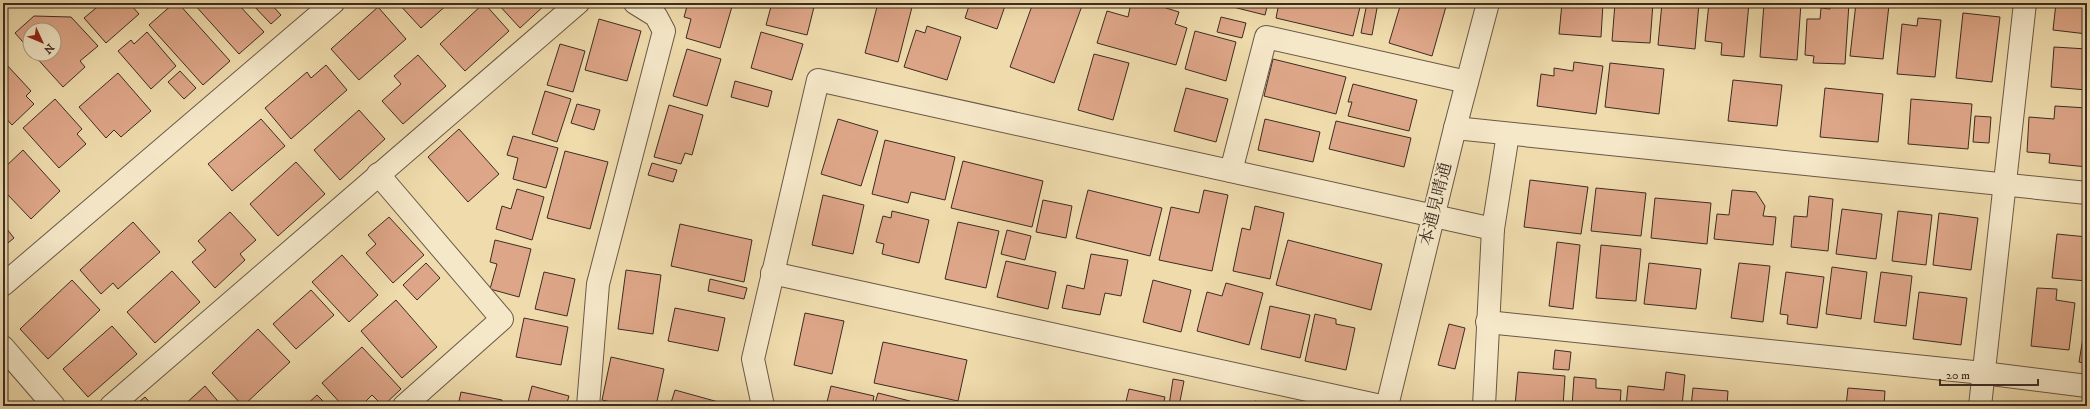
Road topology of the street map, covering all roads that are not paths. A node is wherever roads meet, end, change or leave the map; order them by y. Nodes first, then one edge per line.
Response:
1 (332, 3) edge
2 (578, 3) edge
3 (1488, 3) edge
4 (2025, 3) edge
5 (643, 4) edge
6 (1467, 82) junction
7 (1455, 128) junction
8 (1508, 134) junction
9 (1231, 171) junction
10 (378, 174) junction
11 (2004, 184) junction
12 (2087, 193) edge
13 (1434, 216) junction
14 (1493, 229) junction
15 (772, 274) junction
16 (3, 285) edge
17 (1487, 322) junction
18 (3, 347) edge
19 (1983, 373) junction
20 (2087, 386) edge
21 (54, 406) edge
22 (111, 406) edge
23 (404, 406) edge
24 (588, 406) edge
25 (763, 406) edge
26 (1381, 406) edge
27 (1387, 406) edge
28 (1484, 406) edge
29 (1980, 406) edge

1 - 16 street
2 - 10 street
3 - 6 street, 本通見晴通
4 - 11 street
5 - 24 street
6 - 7 street, 本通見晴通
6 - 9 street
7 - 8 street
7 - 13 street, 本通見晴通
8 - 11 street
8 - 14 street
9 - 13 street
9 - 15 street
10 - 22 street
10 - 23 street
11 - 12 street
11 - 19 street
13 - 14 street
13 - 27 street, 本通見晴通
14 - 17 street
15 - 25 street
15 - 26 street
17 - 19 street
17 - 28 street
18 - 21 street
19 - 20 street
19 - 29 street

